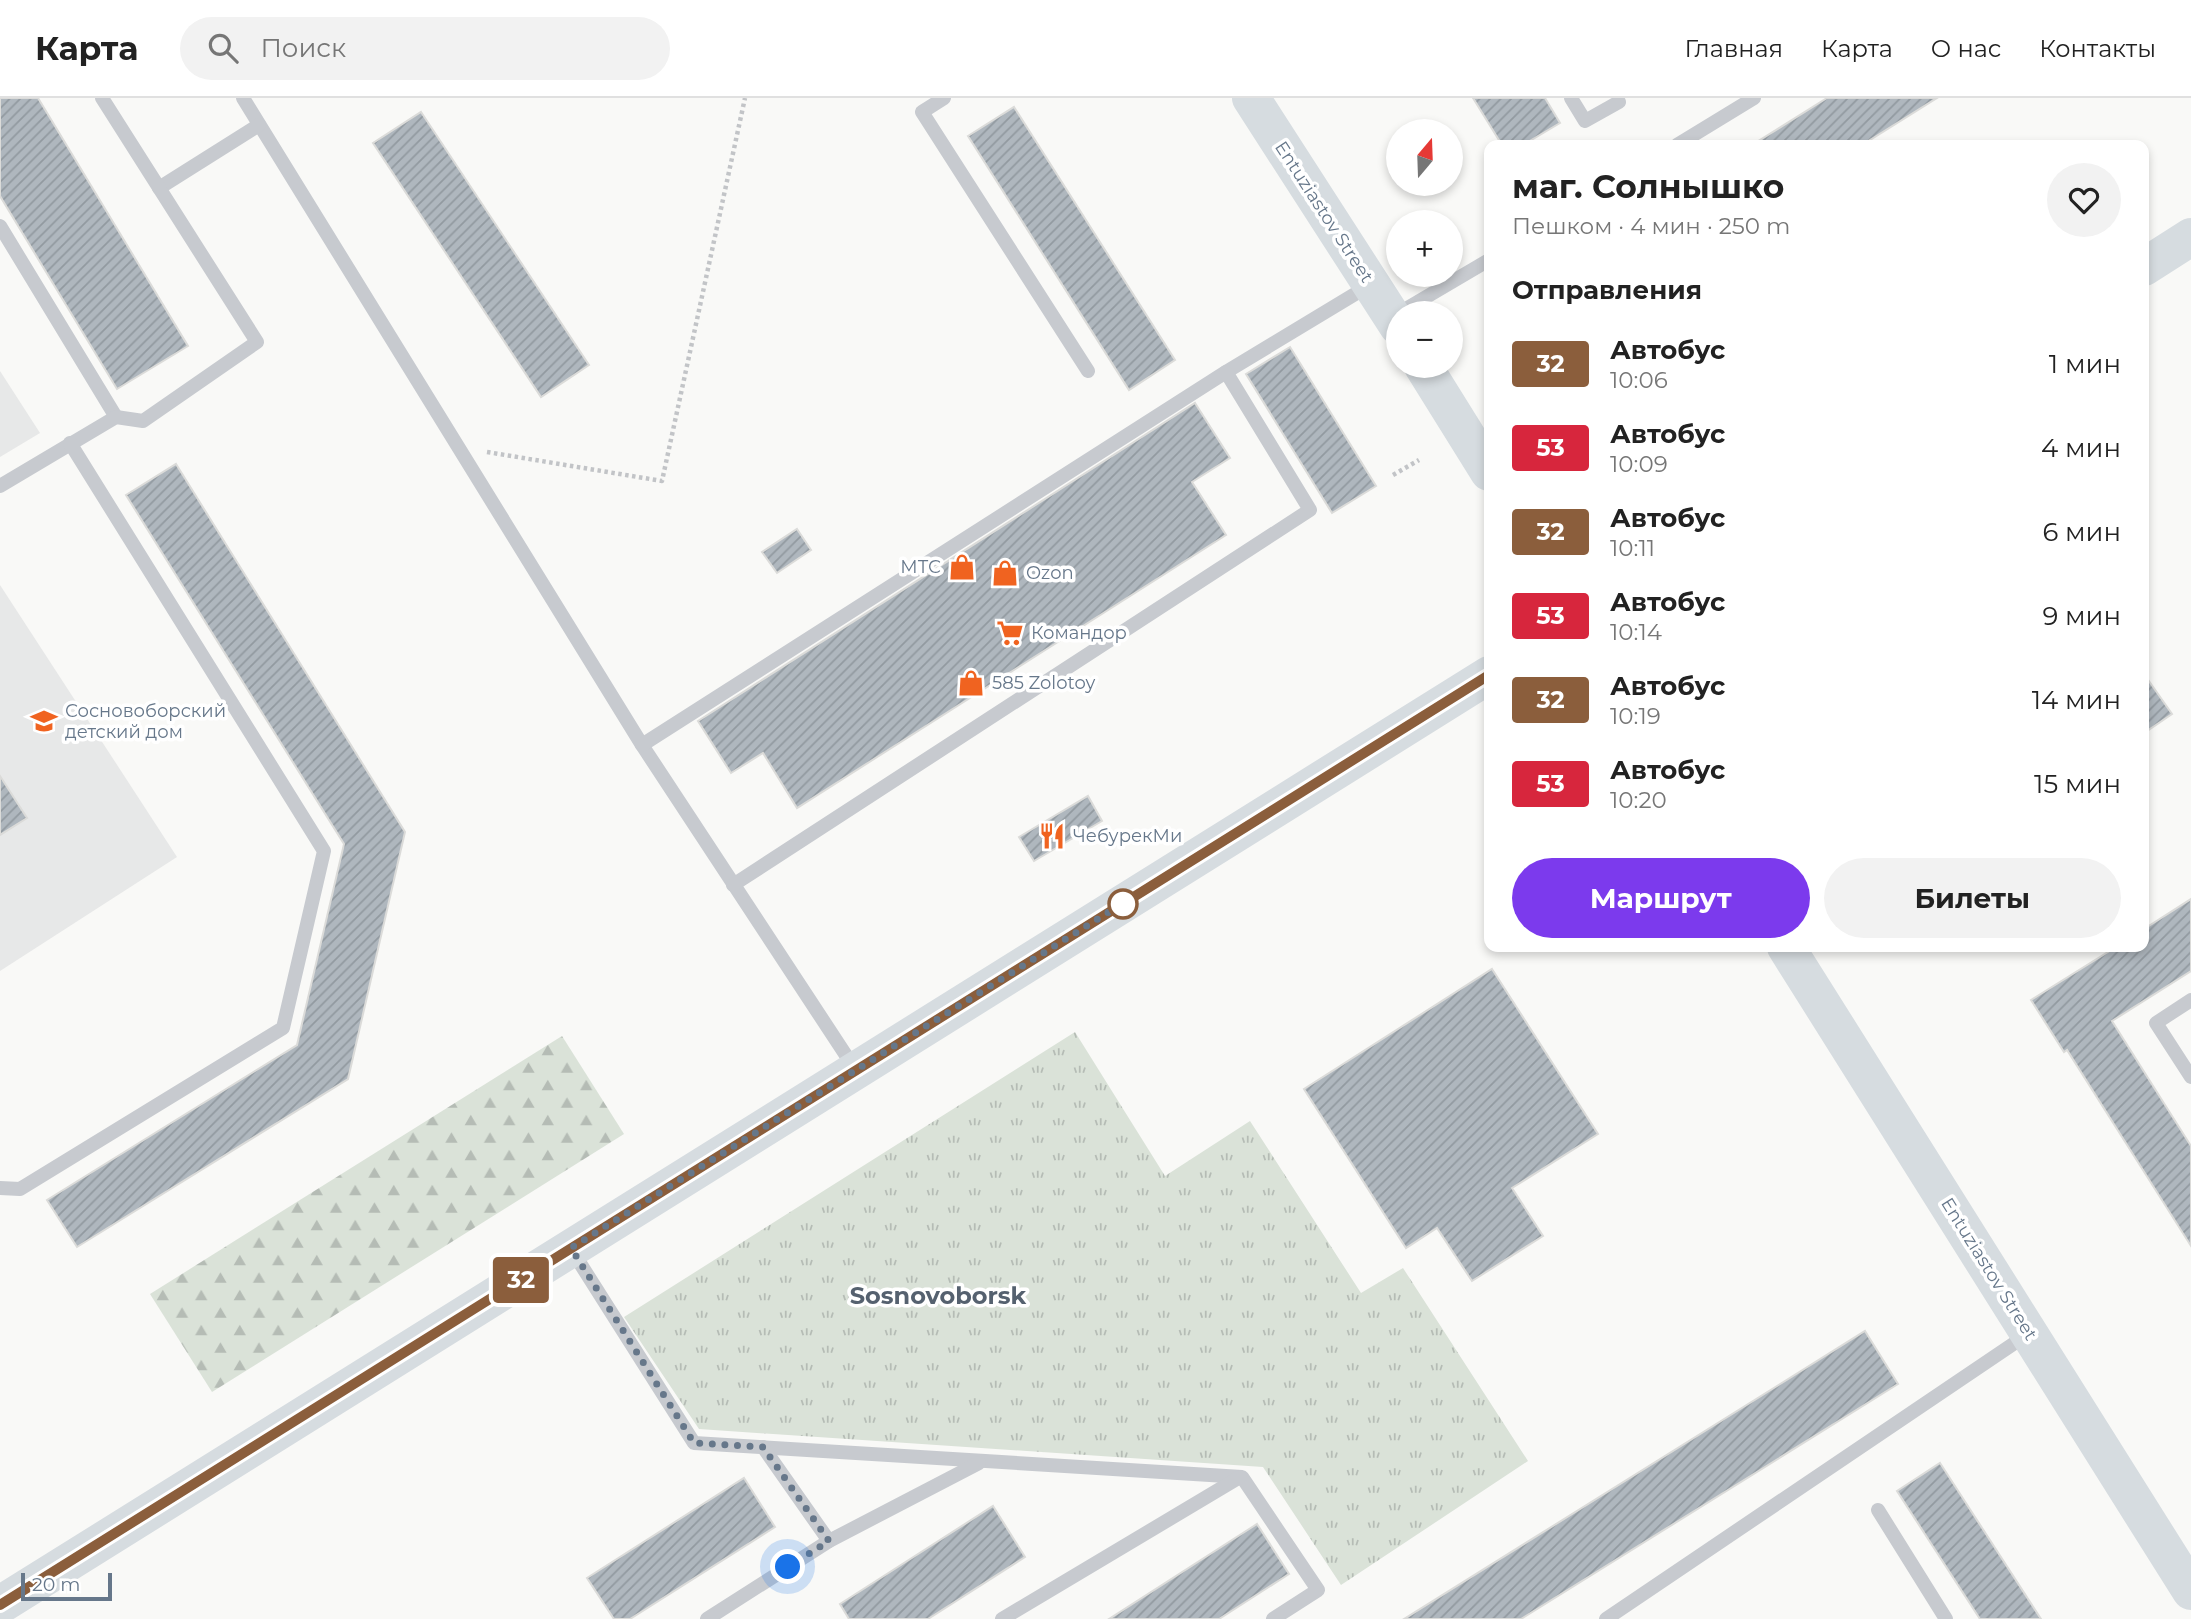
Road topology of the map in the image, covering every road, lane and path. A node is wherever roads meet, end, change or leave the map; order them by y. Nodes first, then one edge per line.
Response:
1 (102, 98) edge
2 (243, 98) edge
3 (745, 98) edge
4 (944, 98) edge
5 (1251, 98) edge
6 (1571, 98) edge
7 (1754, 98) edge
8 (1619, 102) dead end
9 (259, 125) junction
10 (1685, 140) edge
11 (159, 188) junction
12 (0, 226) edge
13 (2191, 237) edge
14 (1484, 263) edge
15 (2149, 264) edge
16 (1371, 284) junction
17 (1423, 301) edge
18 (1386, 303) edge
19 (1088, 371) dead end
20 (1226, 372) junction
21 (1430, 378) edge
22 (116, 416) junction
23 (70, 443) junction
24 (458, 447) junction
25 (1419, 460) dead end
26 (1484, 464) edge
27 (1393, 475) dead end
28 (0, 486) edge
29 (1484, 678) edge
30 (642, 745) junction
31 (733, 885) junction
32 (1789, 952) edge
33 (2191, 1000) edge
34 (856, 1070) junction
35 (2191, 1077) edge
36 (0, 1188) edge
37 (571, 1248) junction
38 (2029, 1333) junction
39 (763, 1447) junction
40 (980, 1462) junction
41 (1242, 1477) junction
42 (1878, 1510) dead end
43 (829, 1541) junction
44 (2191, 1591) edge
45 (0, 1605) edge
46 (707, 1619) edge
47 (1002, 1619) edge
48 (1273, 1619) edge
49 (1605, 1619) edge
50 (1946, 1619) edge

1 - 11 lane
2 - 9 lane
3 - 24 path
4 - 19 lane
5 - 16 main road, Entuziastov Street
6 - 8 lane
7 - 10 lane
9 - 11 lane
9 - 24 lane
11 - 22 lane
12 - 22 lane
13 - 15 main road
14 - 17 lane
16 - 18 main road, Entuziastov Street
16 - 20 lane
20 - 30 lane
20 - 31 lane
21 - 26 main road
22 - 23 lane
23 - 28 lane
23 - 36 lane
24 - 30 lane
25 - 27 path
29 - 34 main road
30 - 31 lane
31 - 34 lane
32 - 38 main road, Entuziastov Street
33 - 35 lane
34 - 37 main road
37 - 39 lane
37 - 45 main road
38 - 44 main road, Entuziastov Street
38 - 49 lane
39 - 40 lane
39 - 43 lane
40 - 41 lane
40 - 43 lane
41 - 47 lane
41 - 48 lane
42 - 50 lane
43 - 46 lane

